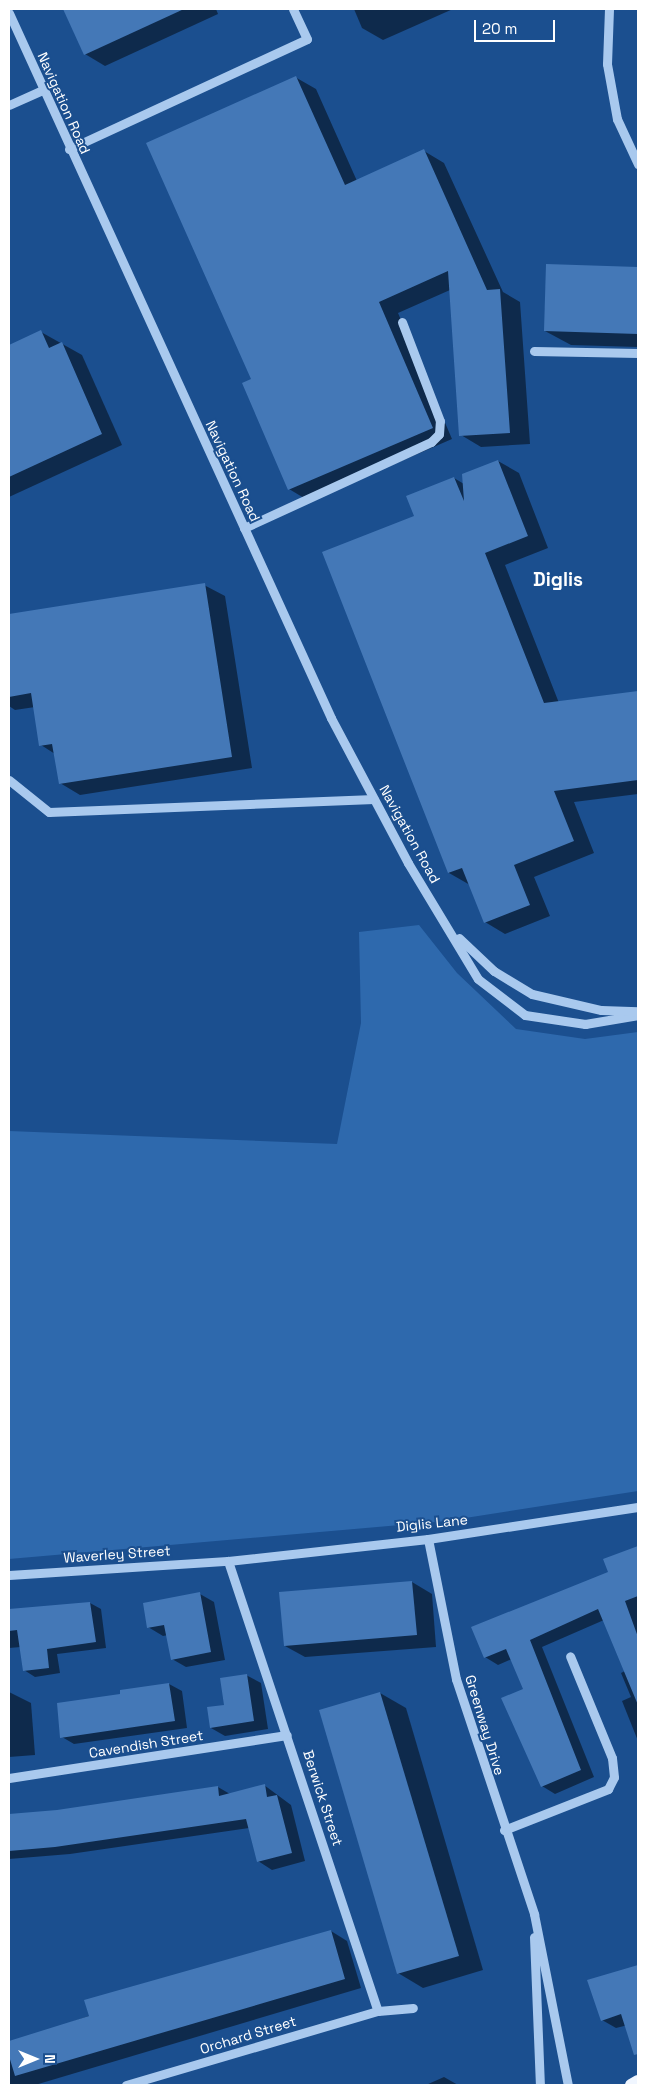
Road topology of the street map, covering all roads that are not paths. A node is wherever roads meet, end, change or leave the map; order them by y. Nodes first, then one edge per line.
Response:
1 (293, 9) edge
2 (609, 9) edge
3 (9, 13) edge
4 (42, 90) junction
5 (9, 105) edge
6 (69, 149) junction
7 (638, 164) edge
8 (402, 322) dead end
9 (534, 351) dead end
10 (638, 352) edge
11 (244, 528) junction
12 (9, 780) edge
13 (374, 799) junction
14 (451, 931) junction
15 (638, 1011) edge
16 (638, 1015) edge
17 (638, 1507) edge
18 (428, 1539) junction
19 (228, 1561) junction
20 (9, 1575) edge
21 (570, 1656) dead end
22 (287, 1734) junction
23 (9, 1778) edge
24 (504, 1830) junction
25 (534, 1914) junction
26 (413, 2008) dead end
27 (378, 2011) junction
28 (638, 2081) edge
29 (126, 2085) edge
30 (540, 2085) edge
31 (568, 2085) edge
32 (631, 2085) edge

1 - 6 street
2 - 7 street
3 - 4 street, Navigation Road
4 - 5 street
4 - 6 street, Navigation Road
6 - 11 street, Navigation Road
8 - 11 street
9 - 10 street
11 - 13 street, Navigation Road
12 - 13 street
13 - 14 street, Navigation Road
14 - 15 street, Navigation Road
14 - 16 street, Navigation Road
17 - 18 street, Diglis Lane
18 - 19 street, Diglis Lane
18 - 24 street, Greenway Drive
19 - 20 street, Waverley Street
19 - 22 street, Berwick Street
21 - 24 street
22 - 23 street, Cavendish Street
22 - 27 street, Berwick Street
24 - 25 street, Greenway Drive
25 - 30 street, Greenway Drive
25 - 31 street, Greenway Drive
26 - 27 street
27 - 29 street, Orchard Street
28 - 32 main road

